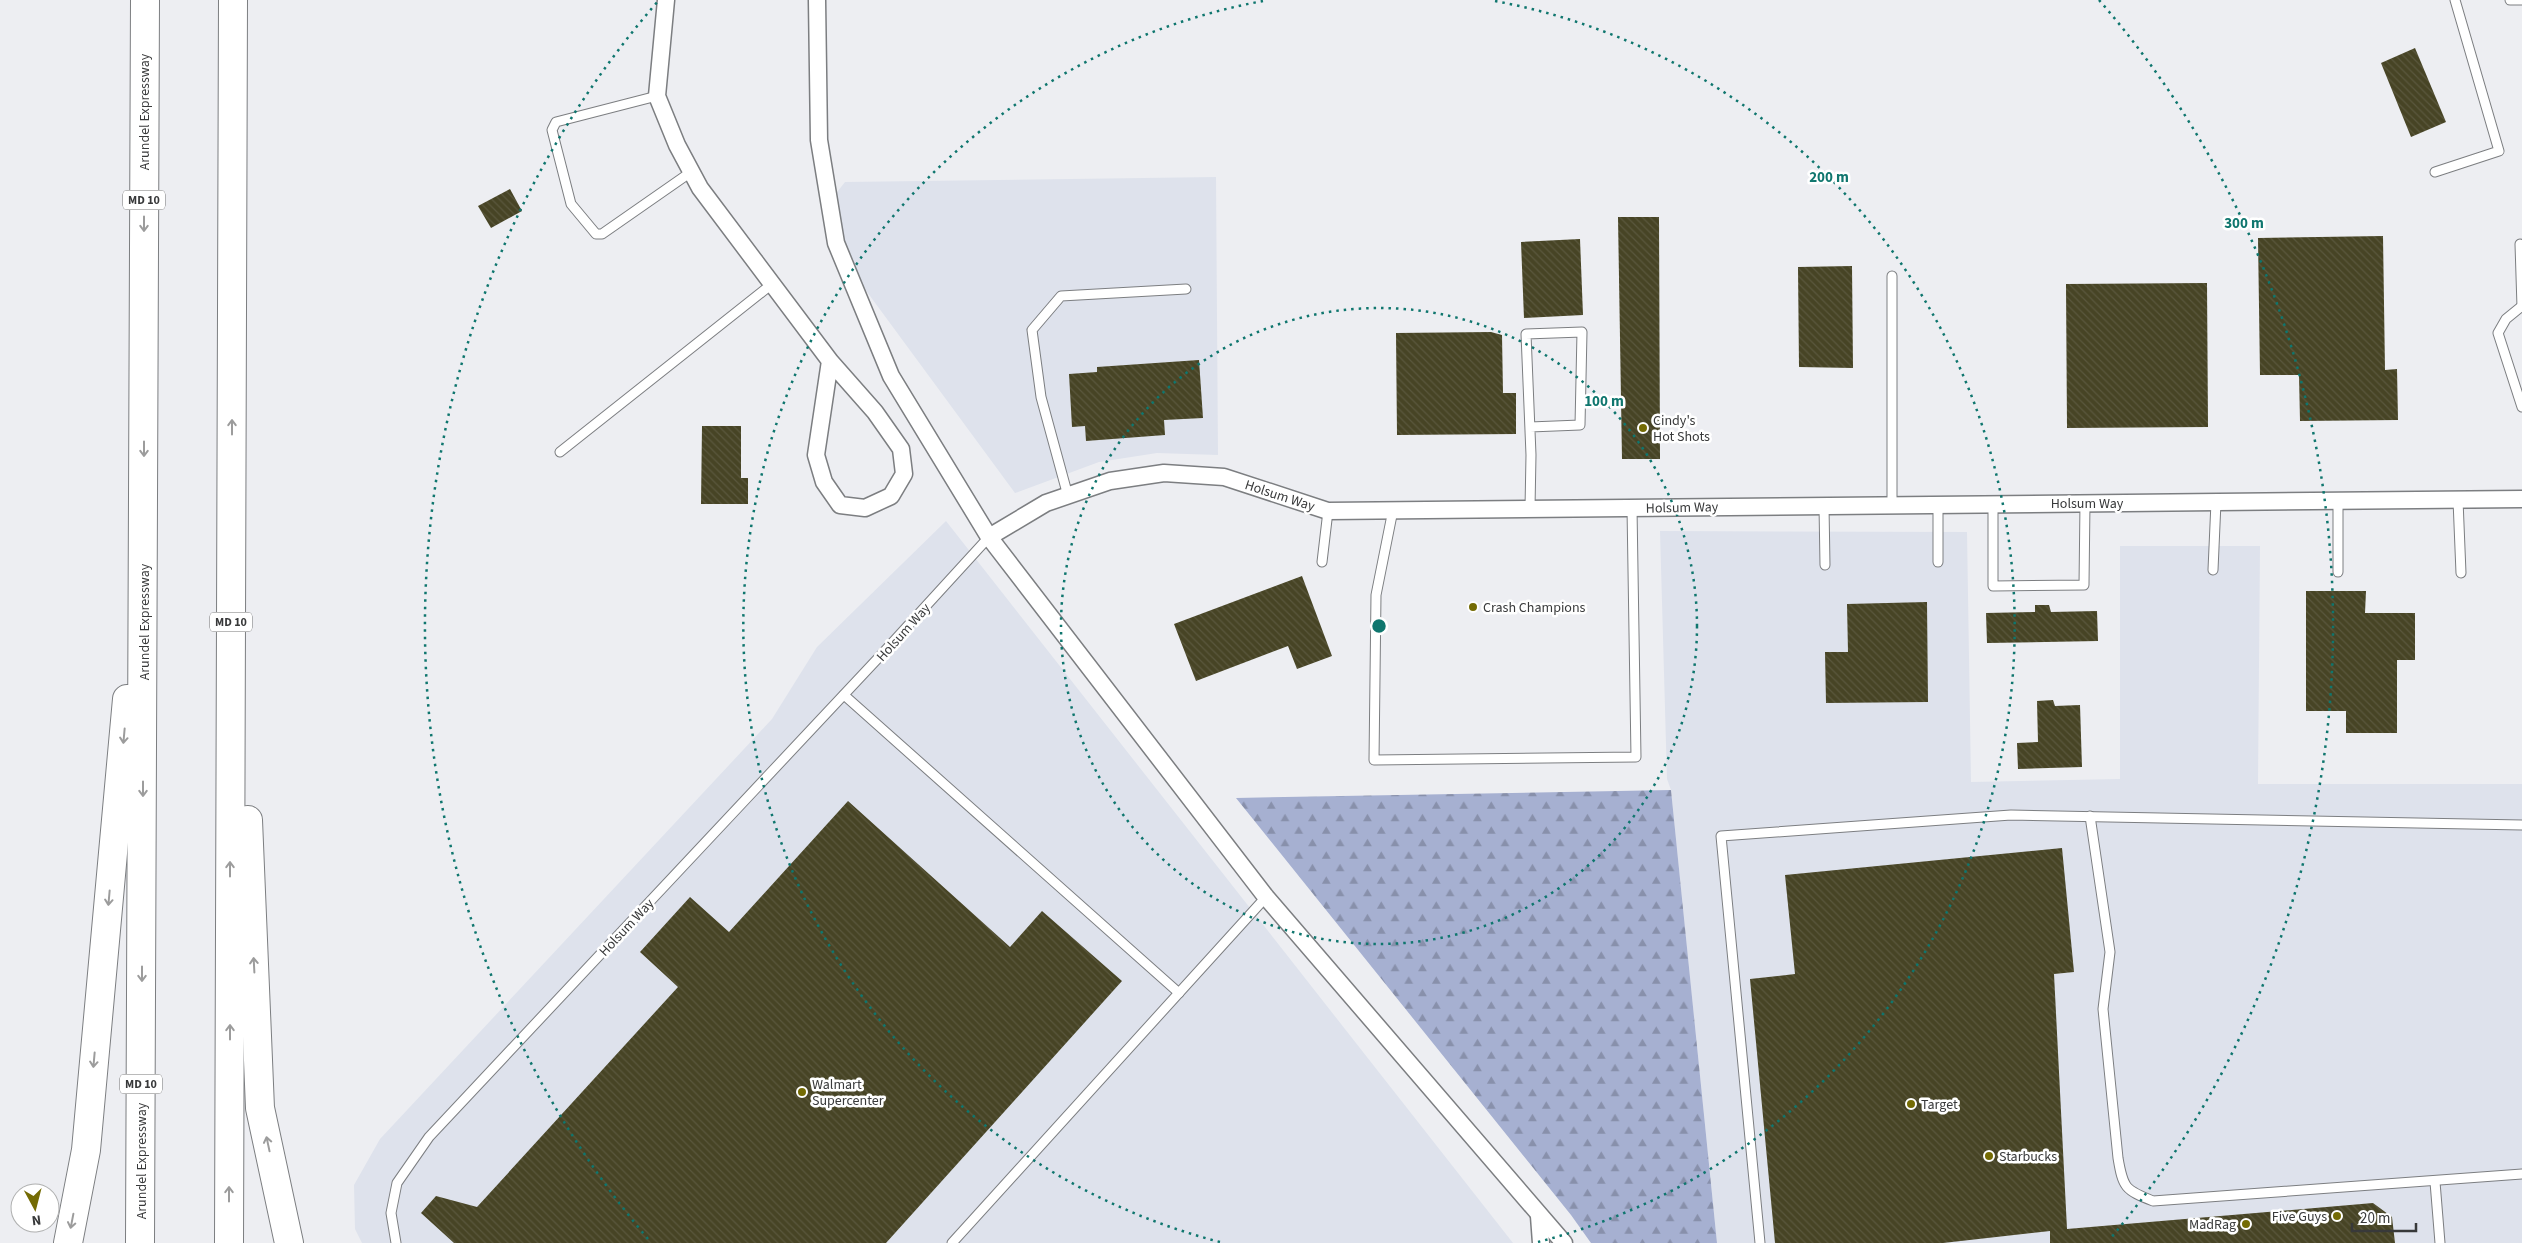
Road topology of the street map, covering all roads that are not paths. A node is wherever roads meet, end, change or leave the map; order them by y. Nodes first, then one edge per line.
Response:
1 (144, 0) edge
2 (233, 0) edge
3 (666, 0) edge
4 (816, 0) edge
5 (2455, 0) edge
6 (2510, 0) edge
7 (2522, 0) edge
8 (657, 96) junction
9 (691, 172) junction
10 (2435, 172) dead end
11 (2520, 244) dead end
12 (1892, 276) dead end
13 (772, 284) junction
14 (1186, 289) dead end
15 (2522, 306) edge
16 (830, 361) junction
17 (2522, 407) edge
18 (1530, 427) junction
19 (560, 452) dead end
20 (232, 454) junction
21 (1068, 496) junction
22 (2522, 499) edge
23 (2458, 500) junction
24 (2338, 501) junction
25 (2216, 502) junction
26 (2085, 503) junction
27 (1993, 504) junction
28 (1938, 505) junction
29 (1824, 506) junction
30 (1892, 506) junction
31 (1530, 508) junction
32 (1632, 508) junction
33 (1328, 510) junction
34 (1393, 510) junction
35 (144, 513) junction
36 (989, 537) junction
37 (1322, 562) dead end
38 (1938, 562) dead end
39 (1826, 565) dead end
40 (2213, 570) dead end
41 (2338, 572) dead end
42 (2461, 573) dead end
43 (844, 695) junction
44 (2090, 816) junction
45 (2522, 825) edge
46 (1266, 897) junction
47 (1179, 993) junction
48 (2522, 1174) edge
49 (2435, 1182) junction
50 (1539, 1216) junction
51 (68, 1243) edge
52 (140, 1243) edge
53 (229, 1243) edge
54 (289, 1243) edge
55 (396, 1243) edge
56 (952, 1243) edge
57 (1542, 1243) edge
58 (1564, 1243) edge
59 (1760, 1243) edge
60 (2440, 1243) edge

1 -> 35 highway, Arundel Expressway / MD 10
20 -> 2 highway, MD 10
3 - 8 street
4 - 36 street
5 - 10 lane
6 - 7 lane
8 - 9 street
8 - 9 lane
9 - 13 street
11 - 15 lane
12 - 30 lane
13 - 16 street
13 - 19 lane
14 - 21 lane
15 - 17 lane
16 - 16 street
18 - 18 lane
18 - 31 lane
53 -> 20 highway, MD 10
54 -> 20 highway
21 - 33 street, Holsum Way
21 - 36 street, Holsum Way
22 - 23 street, Holsum Way
23 - 24 street, Holsum Way
23 - 42 lane
24 - 25 street, Holsum Way
24 - 41 lane
25 - 26 street, Holsum Way
25 - 40 lane
26 - 27 street, Holsum Way
26 - 27 lane
27 - 28 street, Holsum Way
28 - 30 street, Holsum Way
28 - 38 lane
29 - 30 street, Holsum Way
29 - 32 street, Holsum Way
29 - 39 lane
31 - 32 street, Holsum Way
31 - 34 street, Holsum Way
32 - 34 lane
33 - 34 street, Holsum Way
33 - 37 lane
35 -> 51 highway
35 -> 52 highway, Arundel Expressway / MD 10
36 - 43 lane, Holsum Way
36 - 46 street
43 - 47 lane
43 - 55 lane, Holsum Way
44 - 45 lane
44 - 49 lane
44 - 59 lane
46 - 47 lane
46 - 50 street
47 - 56 lane
48 - 49 lane
49 - 60 lane
50 - 57 street
50 - 58 street

